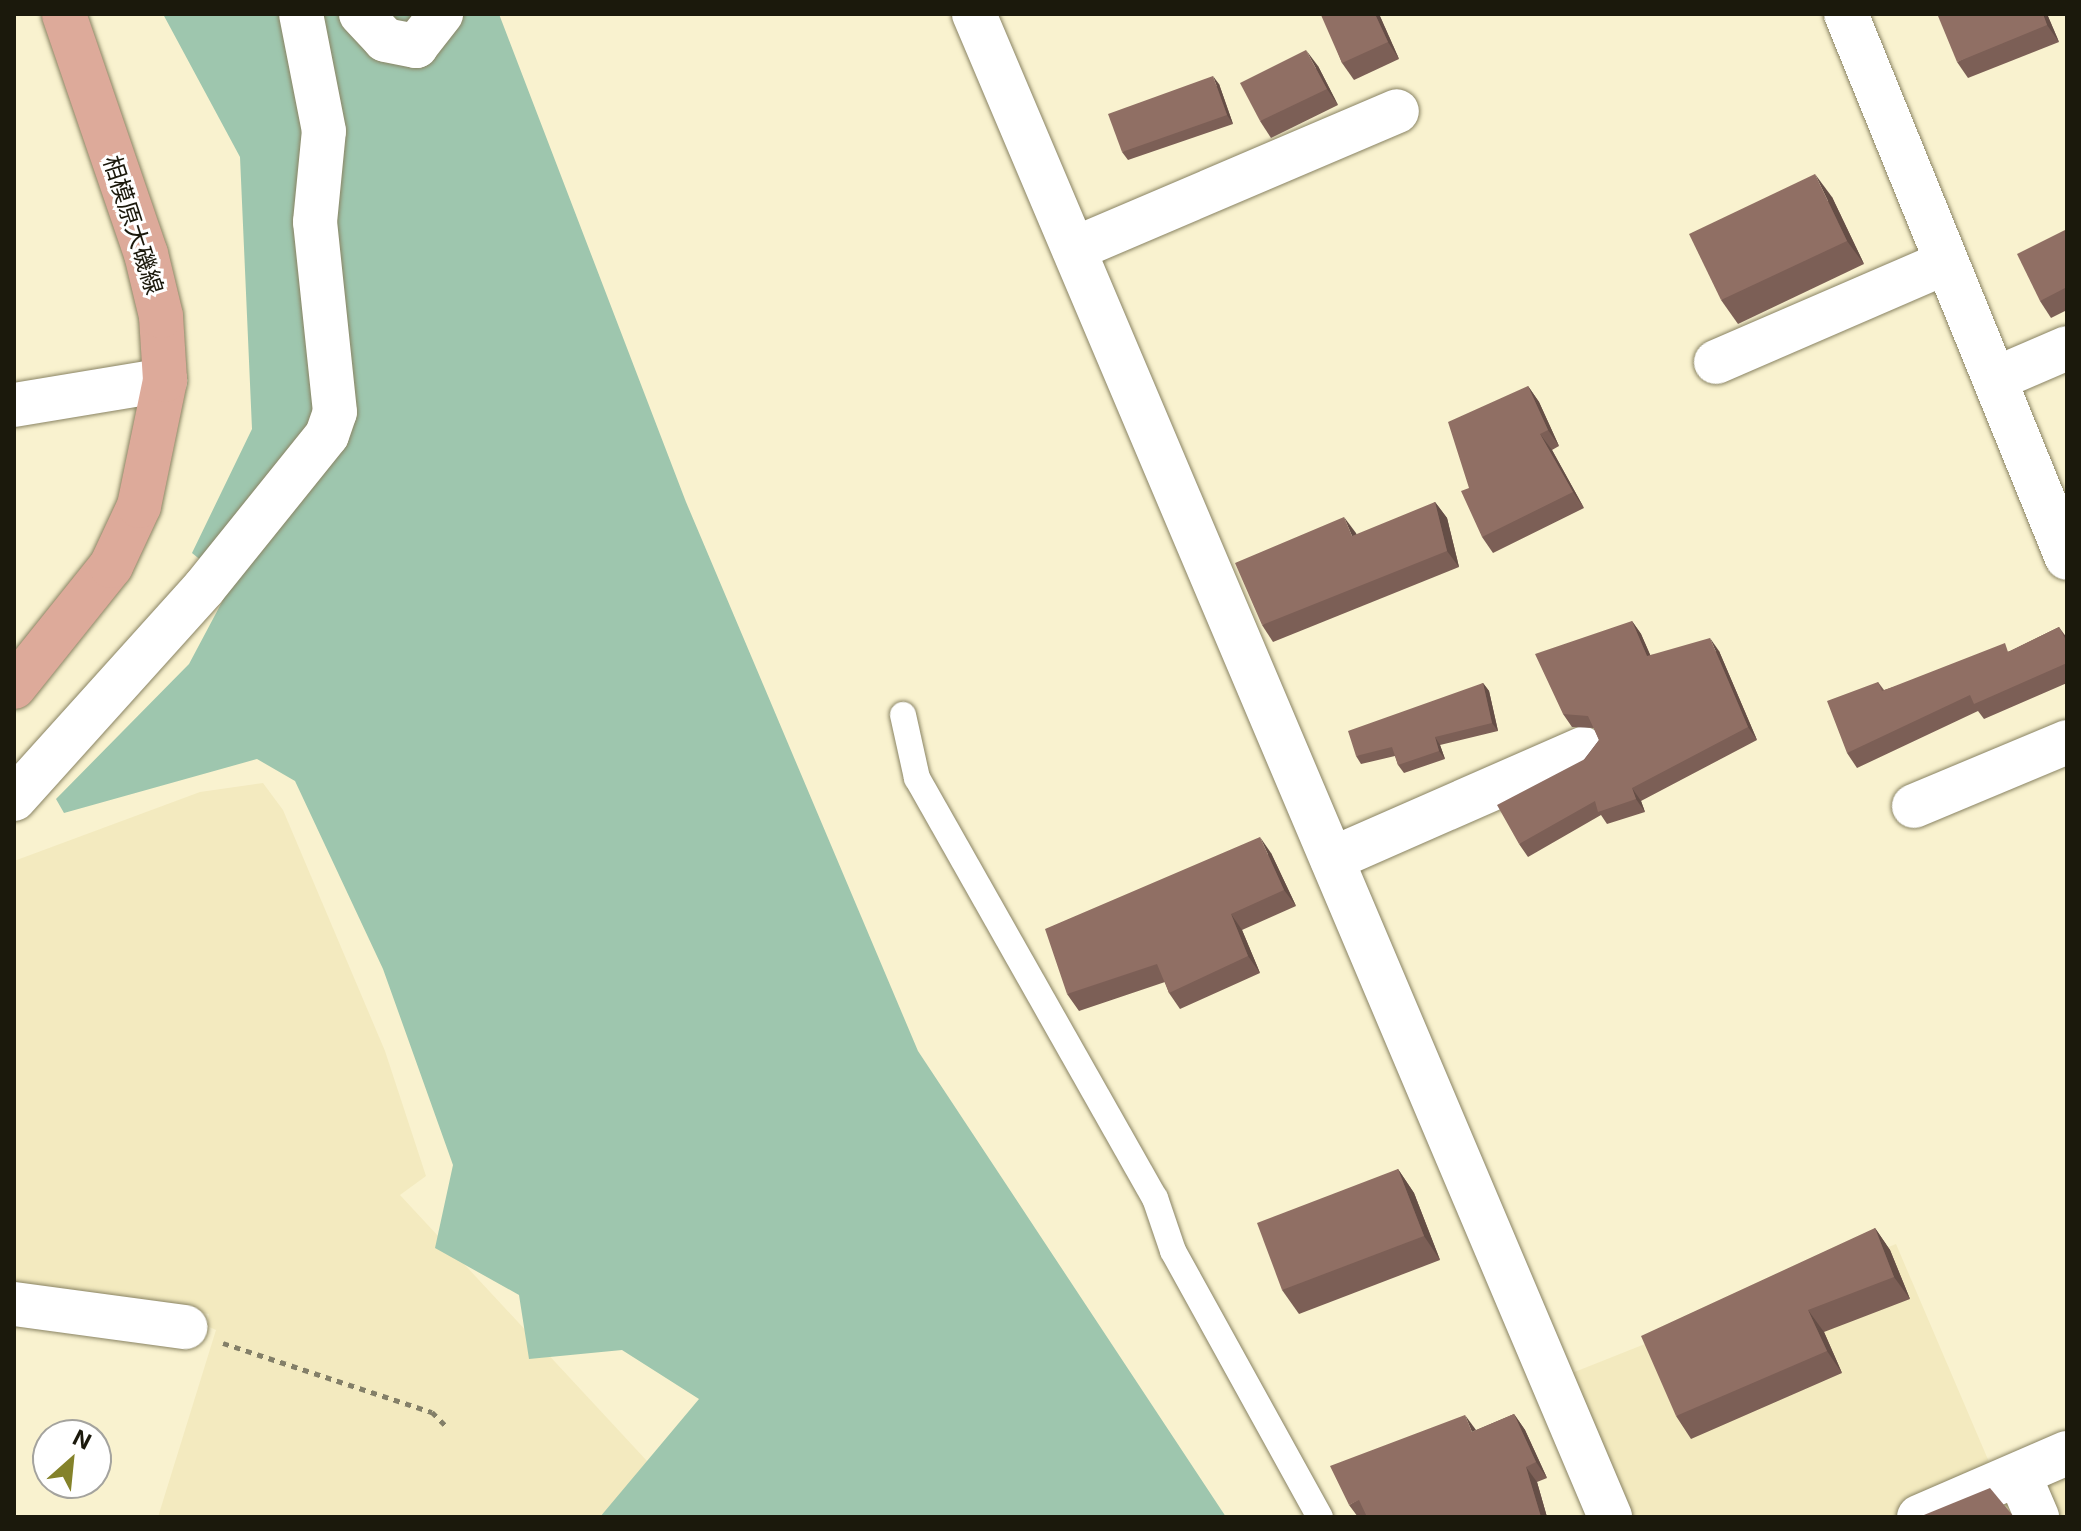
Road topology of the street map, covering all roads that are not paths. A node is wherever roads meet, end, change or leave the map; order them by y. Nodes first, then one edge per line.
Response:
1 (64, 14) edge
2 (301, 14) edge
3 (361, 14) edge
4 (441, 14) edge
5 (974, 14) edge
6 (1846, 14) edge
7 (1397, 111) dead end
8 (1074, 249) junction
9 (1945, 263) junction
10 (2067, 348) edge
11 (1716, 362) dead end
12 (1995, 379) junction
13 (165, 380) junction
14 (14, 405) edge
15 (2067, 558) edge
16 (14, 687) edge
17 (903, 715) dead end
18 (2067, 742) edge
19 (1555, 748) dead end
20 (14, 799) edge
21 (1914, 806) dead end
22 (1332, 859) junction
23 (14, 1304) edge
24 (185, 1327) road end
25 (2067, 1453) edge
26 (2019, 1475) junction
27 (1320, 1517) edge
28 (1610, 1517) edge
29 (1919, 1517) edge
30 (2037, 1517) edge

1 - 13 main road, 相模原大磯線
2 - 20 street
3 - 4 street
5 - 8 street
6 - 9 street
7 - 8 street
8 - 22 street
9 - 11 street
9 - 12 street
10 - 12 street
12 - 15 street
13 - 14 street
13 - 16 main road, 相模原大磯線
17 - 27 lane
18 - 21 street
19 - 22 street
22 - 28 street
23 - 24 street
25 - 26 street
26 - 29 street
26 - 30 street

